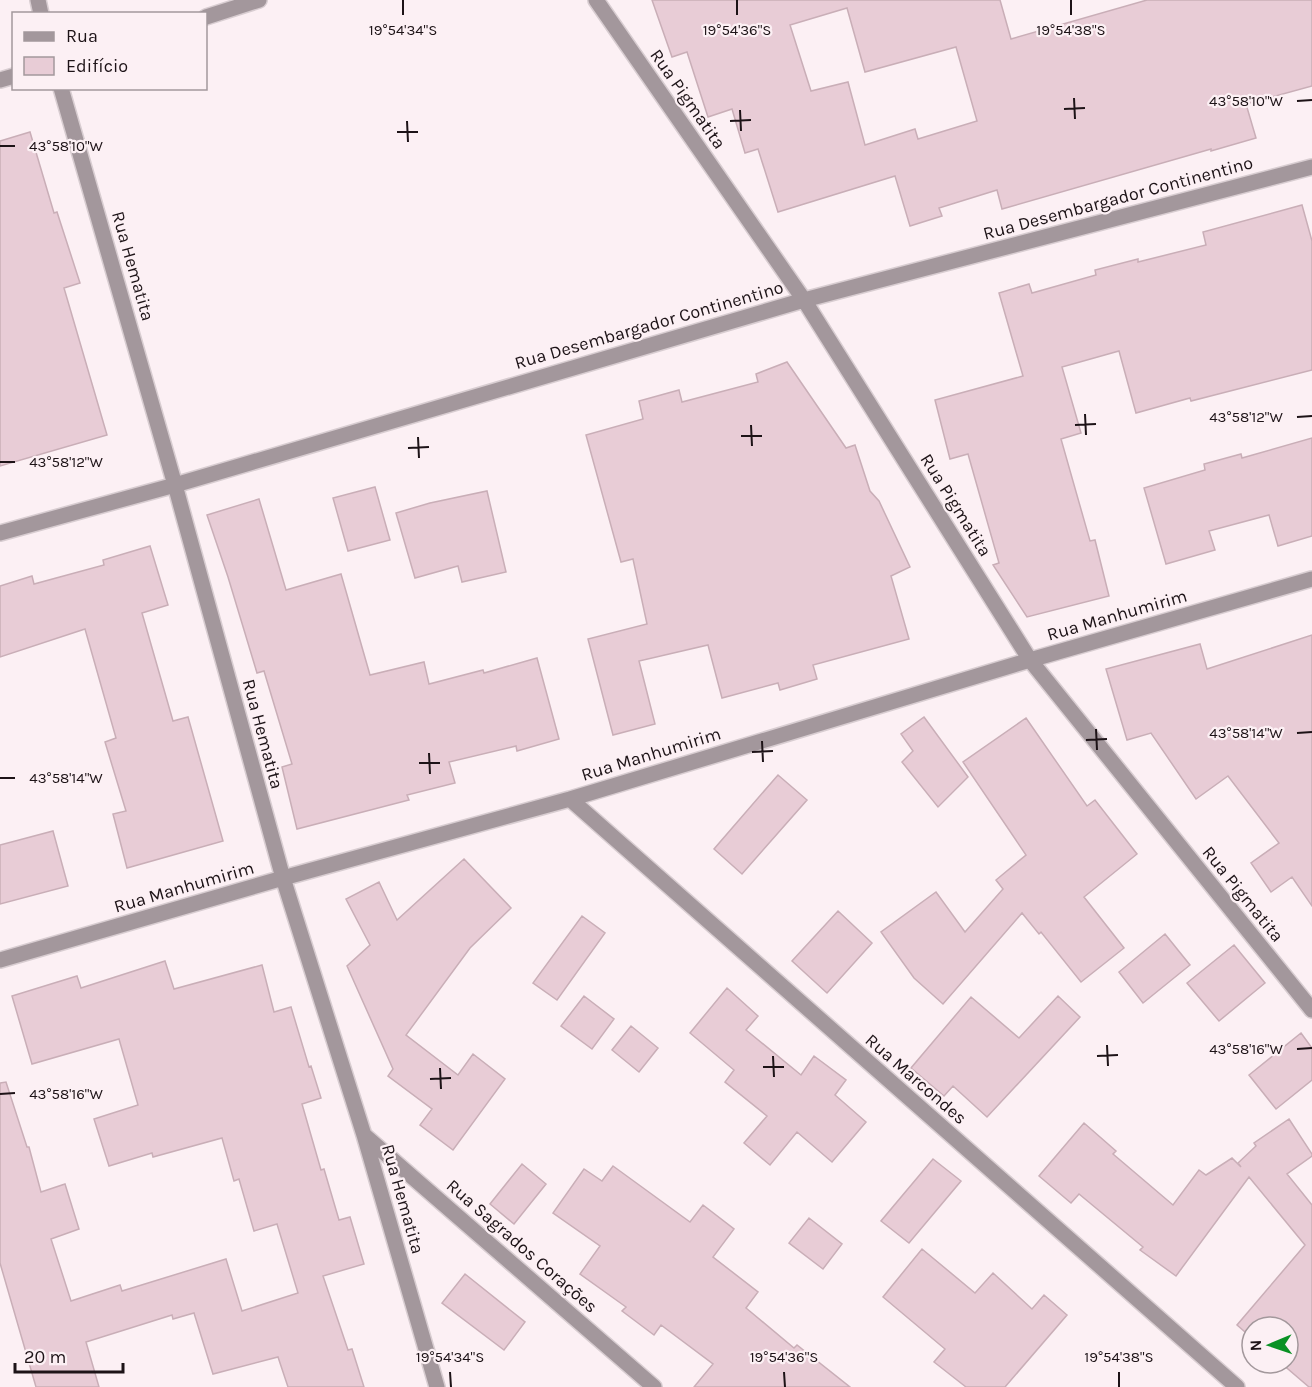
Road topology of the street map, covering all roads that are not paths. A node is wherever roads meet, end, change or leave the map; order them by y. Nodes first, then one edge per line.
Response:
1 (259, 0) edge
2 (596, 0) edge
3 (207, 17) edge
4 (63, 90) edge
5 (1312, 167) edge
6 (804, 300) junction
7 (175, 485) junction
8 (0, 533) edge
9 (1312, 579) edge
10 (1030, 660) junction
11 (570, 799) junction
12 (283, 878) junction
13 (0, 960) edge
14 (1312, 1010) edge
15 (364, 1135) junction
16 (436, 1387) edge
17 (654, 1387) edge
18 (1237, 1387) edge

1 - 3 street
2 - 6 street, Rua Pigmatita
4 - 7 street, Rua Hematita
5 - 6 street, Rua Desembargador Continentino
6 - 7 street, Rua Desembargador Continentino
6 - 10 street, Rua Pigmatita
7 - 8 street, Rua Desembargador Continentino
7 - 12 street, Rua Hematita
9 - 10 street, Rua Manhumirim
10 - 11 street, Rua Manhumirim
10 - 14 street, Rua Pigmatita
11 - 12 street, Rua Manhumirim
11 - 18 street, Rua Marcondes
12 - 13 street, Rua Manhumirim
12 - 15 street, Rua Hematita
15 - 16 street, Rua Hematita
15 - 17 street, Rua Sagrados Corações

